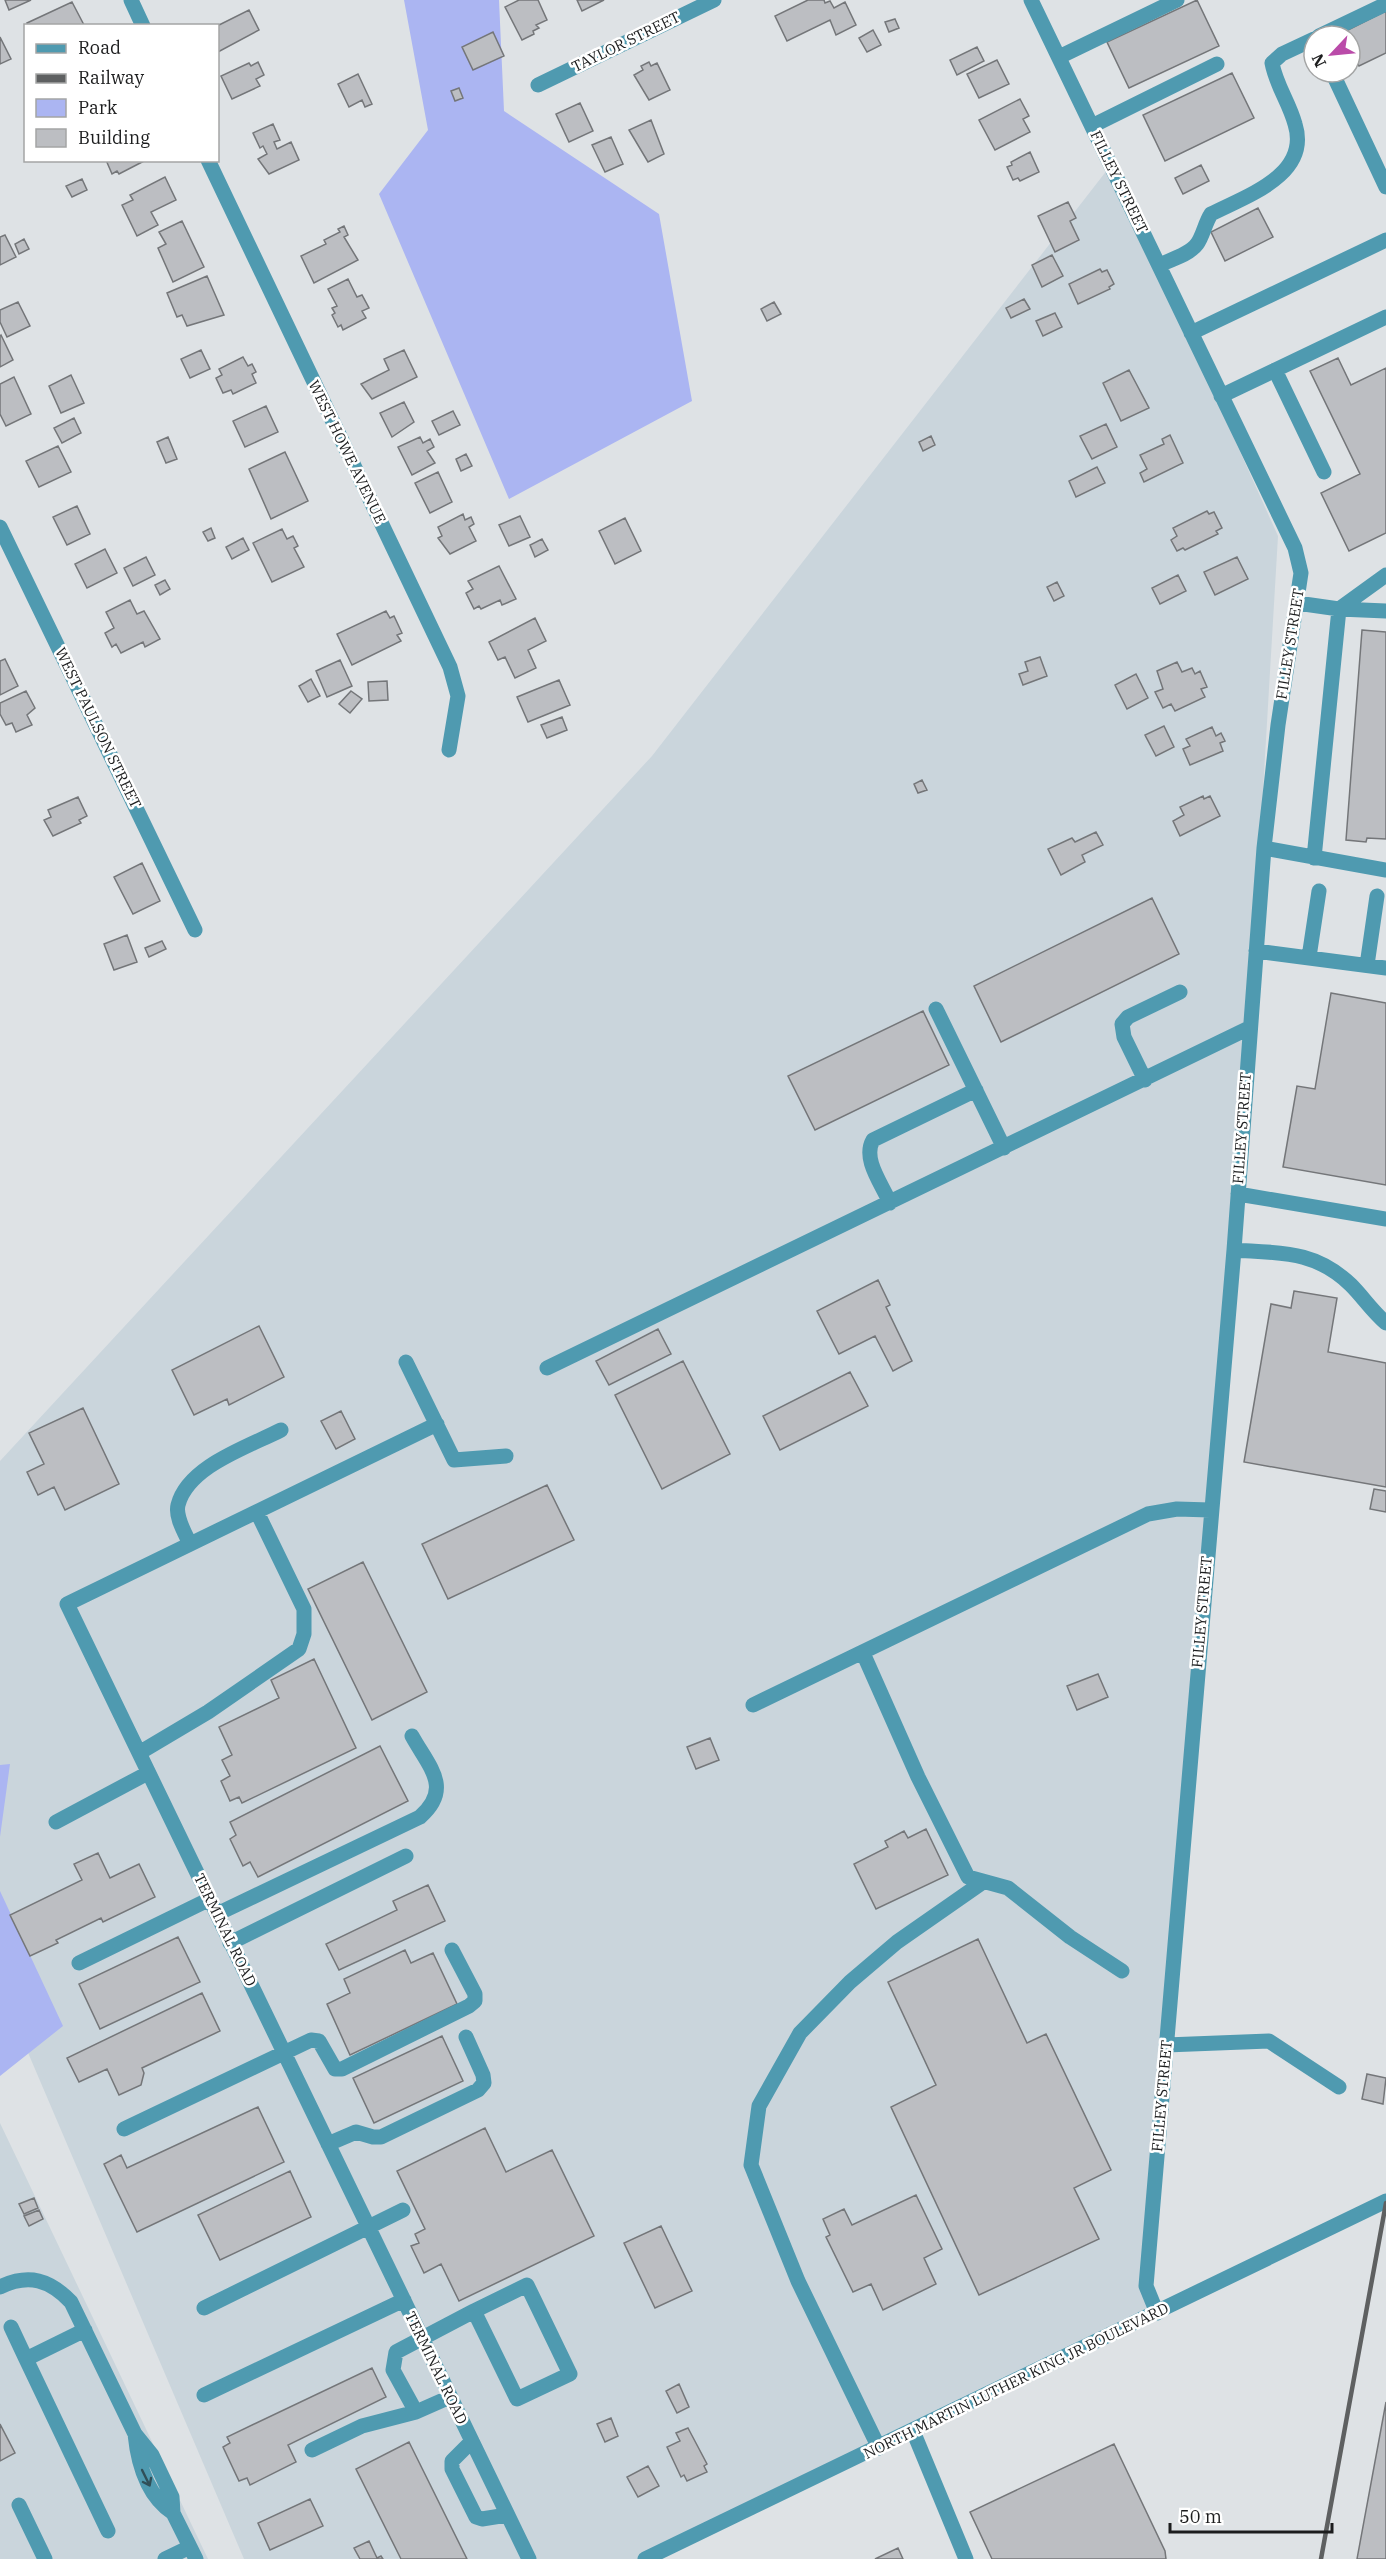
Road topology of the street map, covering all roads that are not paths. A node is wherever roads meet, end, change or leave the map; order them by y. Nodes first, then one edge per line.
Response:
1 (131, 0) edge
2 (714, 0) edge
3 (1031, 0) edge
4 (1177, 0) edge
5 (1386, 4) edge
6 (142, 24) edge
7 (1345, 24) edge
8 (1302, 45) edge
9 (1059, 57) junction
10 (1217, 64) dead end
11 (1338, 84) edge
12 (538, 85) dead end
13 (1092, 126) junction
14 (209, 162) edge
15 (1386, 187) edge
16 (1386, 240) edge
17 (1159, 265) junction
18 (1386, 317) edge
19 (1191, 333) junction
20 (1275, 370) junction
21 (1221, 396) junction
22 (1323, 472) dead end
23 (0, 527) edge
24 (1386, 575) edge
25 (1297, 603) junction
26 (1339, 609) junction
27 (1386, 611) edge
28 (449, 750) dead end
29 (1264, 848) junction
30 (1314, 858) junction
31 (1386, 870) edge
32 (1319, 891) dead end
33 (1377, 896) dead end
34 (195, 930) dead end
35 (1256, 951) junction
36 (1310, 957) junction
37 (1367, 965) junction
38 (1386, 968) edge
39 (1180, 992) dead end
40 (936, 1009) dead end
41 (1249, 1028) junction
42 (1145, 1080) junction
43 (976, 1090) junction
44 (1004, 1148) junction
45 (1238, 1194) junction
46 (890, 1203) junction
47 (1386, 1219) edge
48 (1234, 1250) junction
49 (1386, 1323) edge
50 (406, 1362) dead end
51 (547, 1368) dead end
52 (436, 1424) junction
53 (281, 1430) dead end
54 (507, 1456) dead end
55 (1210, 1510) junction
56 (257, 1512) junction
57 (190, 1544) junction
58 (863, 1653) junction
59 (753, 1705) dead end
60 (412, 1736) dead end
61 (139, 1753) junction
62 (148, 1773) junction
63 (56, 1822) dead end
64 (406, 1856) dead end
65 (983, 1881) junction
66 (210, 1899) junction
67 (217, 1914) junction
68 (230, 1943) junction
69 (452, 1950) dead end
70 (79, 1963) dead end
71 (1122, 1971) dead end
72 (466, 2037) dead end
73 (1166, 2044) junction
74 (284, 2054) junction
75 (1339, 2087) dead end
76 (124, 2129) dead end
77 (328, 2144) junction
78 (1386, 2201) edge
79 (403, 2210) dead end
80 (369, 2228) junction
81 (0, 2287) edge
82 (404, 2300) junction
83 (204, 2308) dead end
84 (474, 2311) junction
85 (1157, 2313) junction
86 (11, 2327) dead end
87 (85, 2330) junction
88 (422, 2337) junction
89 (26, 2359) junction
90 (204, 2395) dead end
91 (450, 2397) junction
92 (416, 2412) junction
93 (913, 2431) junction
94 (472, 2441) junction
95 (879, 2448) junction
96 (312, 2450) dead end
97 (19, 2505) dead end
98 (507, 2515) junction
99 (108, 2531) dead end
100 (193, 2553) edge
101 (45, 2559) edge
102 (165, 2559) edge
103 (529, 2559) edge
104 (645, 2559) edge
105 (966, 2559) edge

1 - 6 street
2 - 12 street, TAYLOR STREET
3 - 9 street, FILLEY STREET
4 - 9 street
5 - 7 street
8 - 17 street
9 - 13 street, FILLEY STREET
10 - 13 street
11 - 15 street
13 - 17 street, FILLEY STREET
14 - 28 street, WEST HOWE AVENUE
16 - 19 street
17 - 19 street, FILLEY STREET
18 - 20 street
19 - 21 street, FILLEY STREET
20 - 21 street
20 - 22 street
21 - 25 street, FILLEY STREET
23 - 34 street, WEST PAULSON STREET
24 - 26 street
25 - 26 street
25 - 29 street, FILLEY STREET
26 - 27 street
26 - 30 street
29 - 30 street
29 - 35 street, FILLEY STREET
30 - 31 street
32 - 36 street
33 - 37 street
35 - 36 street
35 - 41 street, FILLEY STREET
36 - 37 street
37 - 38 street
39 - 42 street
40 - 43 street
41 - 42 street
41 - 45 street, FILLEY STREET
42 - 44 street
43 - 44 street
43 - 46 street
44 - 46 street
45 - 47 street
45 - 48 street, FILLEY STREET
46 - 51 street
48 - 49 street
48 - 55 street, FILLEY STREET
50 - 52 street
52 - 54 street
52 - 56 street, TERMINAL ROAD
53 - 57 street
55 - 58 street
55 - 73 street, FILLEY STREET
56 - 57 street, TERMINAL ROAD
56 - 61 street
57 - 61 street, TERMINAL ROAD
58 - 59 street
58 - 65 street
60 - 67 street
61 - 62 street, TERMINAL ROAD
62 - 63 street
62 - 66 street, TERMINAL ROAD
64 - 68 street
65 - 71 street
65 - 95 street
66 - 67 street, TERMINAL ROAD
66 - 70 street
67 - 68 street, TERMINAL ROAD
68 - 74 street, TERMINAL ROAD
69 - 74 street
72 - 77 street
73 - 75 street
73 - 85 street, FILLEY STREET
74 - 76 street
74 - 77 street, TERMINAL ROAD
77 - 80 street, TERMINAL ROAD
78 - 85 street, NORTH MARTIN LUTHER KING JR BOULEVARD
79 - 80 street
80 - 82 street, TERMINAL ROAD
80 - 83 street
81 - 87 street
82 - 88 street, TERMINAL ROAD
82 - 90 street
84 - 84 street
84 - 88 street
85 - 93 street, NORTH MARTIN LUTHER KING JR BOULEVARD
86 - 89 street
87 - 89 street
87 - 100 street
88 - 91 street, TERMINAL ROAD
88 - 92 street
89 - 99 street
91 - 92 street
91 - 94 street, TERMINAL ROAD
92 - 96 street
93 - 95 street, NORTH MARTIN LUTHER KING JR BOULEVARD
93 - 105 street
94 - 98 street, TERMINAL ROAD
94 - 98 street
95 - 104 street, NORTH MARTIN LUTHER KING JR BOULEVARD
97 - 101 street
98 - 103 street, TERMINAL ROAD
100 - 102 street

